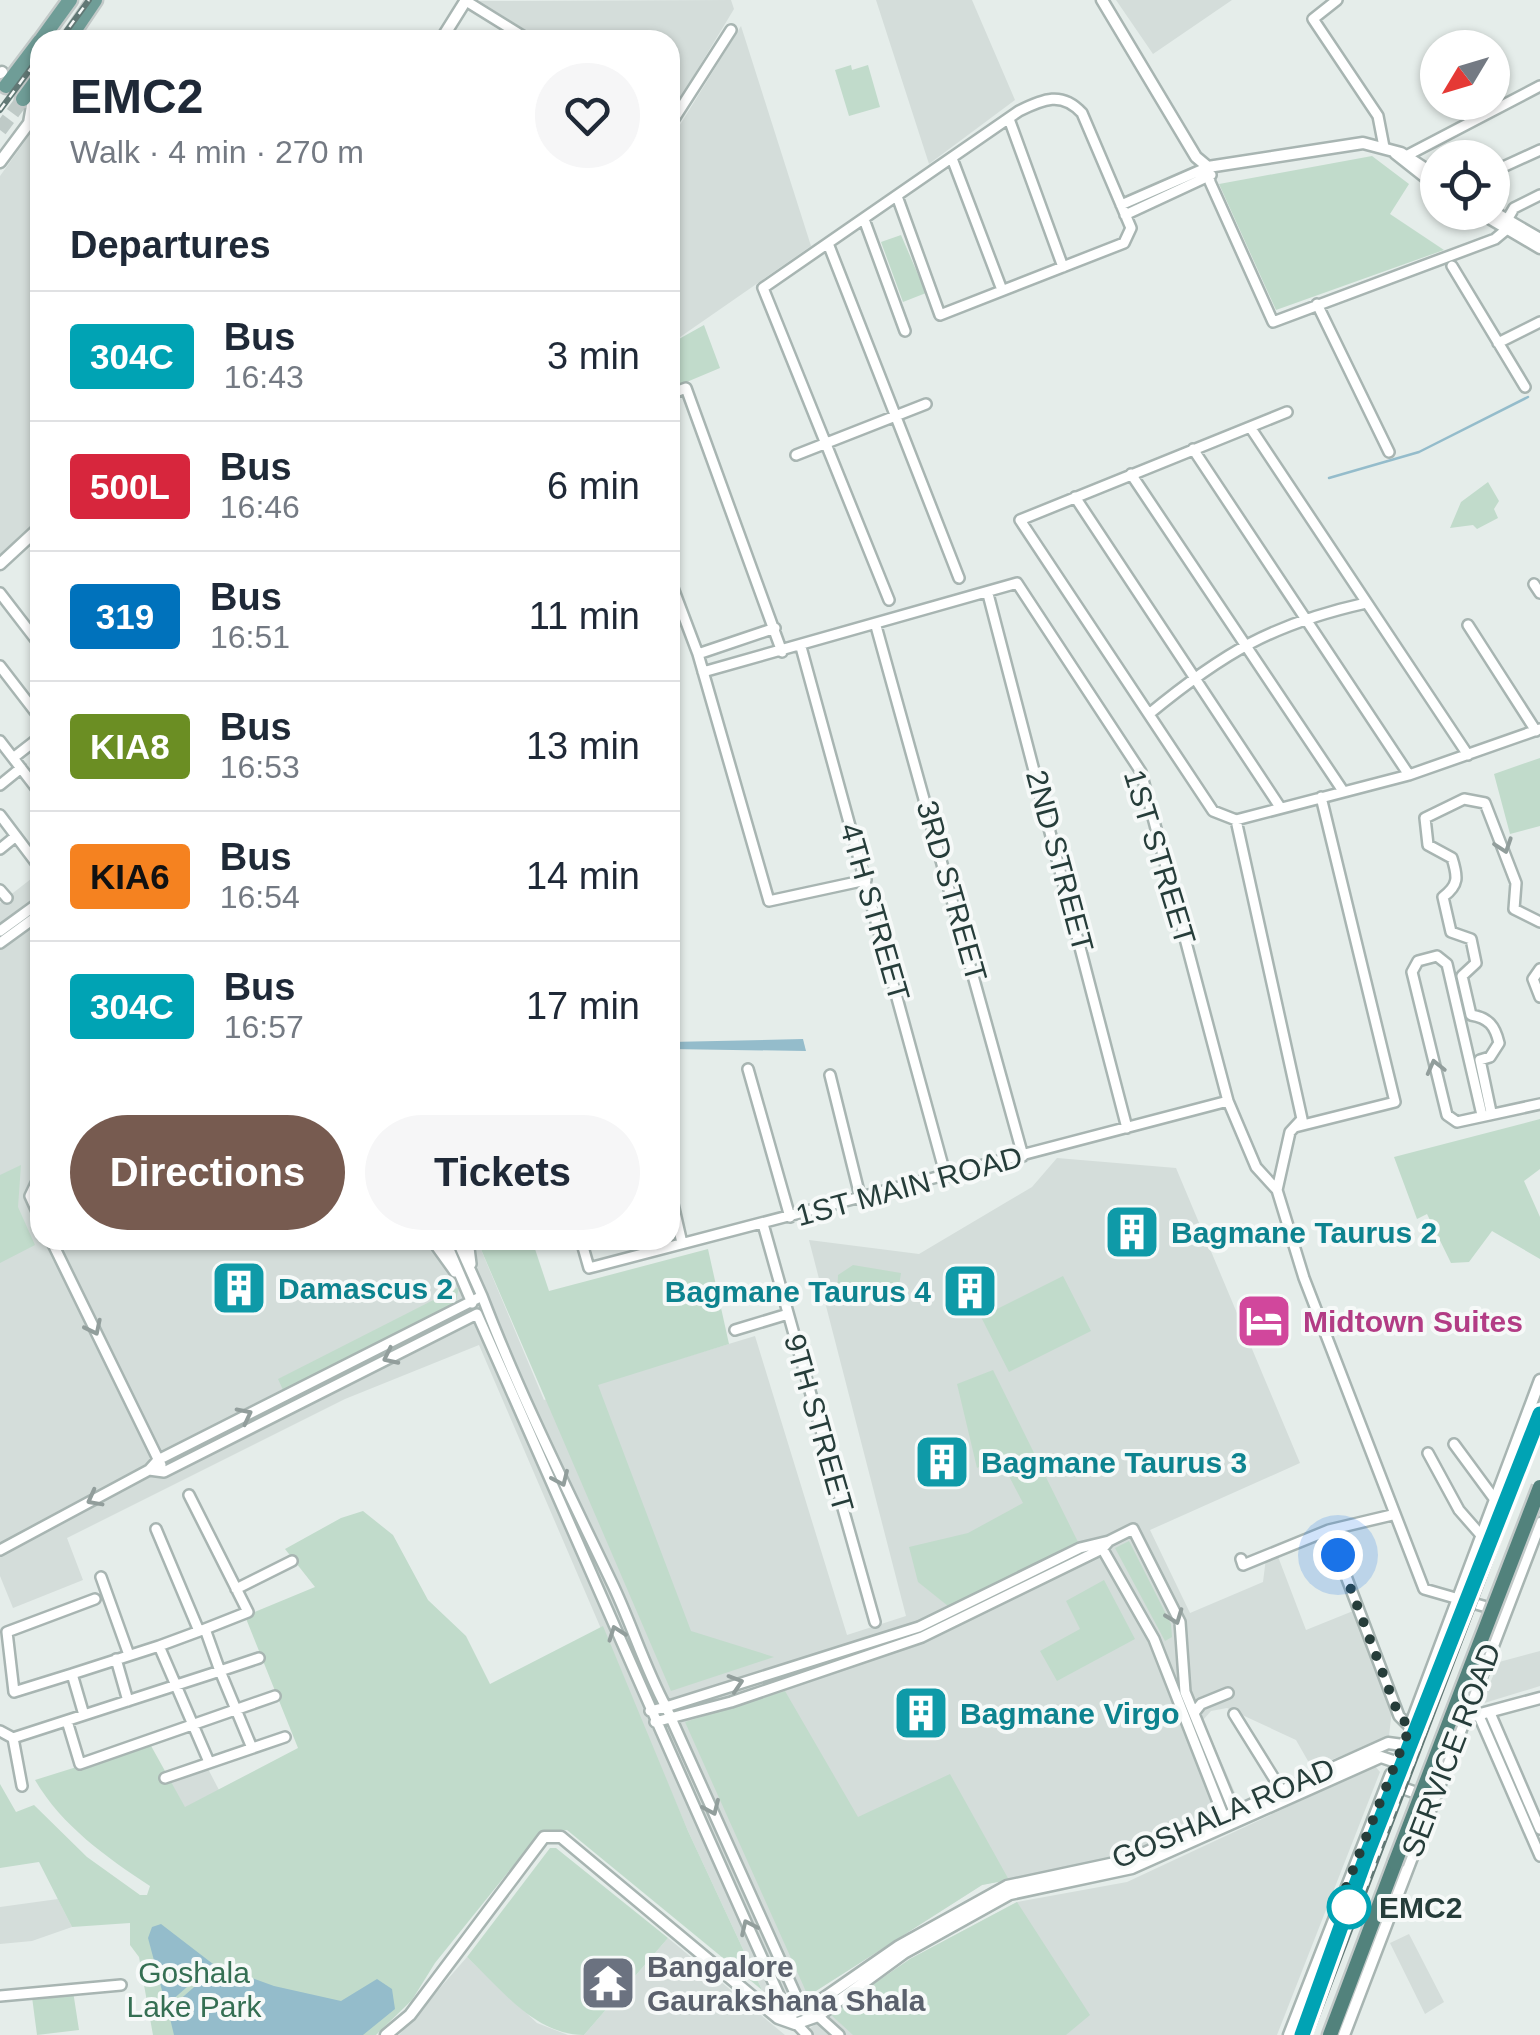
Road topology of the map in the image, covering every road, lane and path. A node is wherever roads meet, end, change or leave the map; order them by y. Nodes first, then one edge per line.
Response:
1 (70, 0) edge
2 (95, 0) edge
3 (466, 0) edge
4 (1102, 0) edge
5 (1336, 0) edge
6 (48, 30) edge
7 (75, 30) edge
8 (447, 30) edge
9 (514, 30) edge
10 (730, 30) dead end
11 (30, 50) edge
12 (4, 75) edge
13 (1540, 86) edge
14 (680, 109) edge
15 (30, 114) edge
16 (1009, 119) junction
17 (1540, 150) edge
18 (1395, 151) junction
19 (953, 160) junction
20 (0, 162) edge
21 (1510, 164) edge
22 (1420, 166) edge
23 (1209, 171) junction
24 (1420, 174) edge
25 (1540, 195) edge
26 (898, 199) junction
27 (1123, 210) junction
28 (1510, 218) edge
29 (865, 222) junction
30 (1510, 226) edge
31 (1510, 227) edge
32 (1502, 230) edge
33 (1540, 239) edge
34 (829, 246) junction
35 (1540, 248) edge
36 (1452, 266) dead end
37 (1063, 267) junction
38 (1002, 290) junction
39 (1316, 304) junction
40 (1538, 327) edge
41 (905, 331) dead end
42 (1498, 343) junction
43 (1525, 388) dead end
44 (680, 390) edge
45 (926, 404) dead end
46 (1287, 412) dead end
47 (896, 416) junction
48 (1250, 427) junction
49 (826, 443) junction
50 (1193, 448) junction
51 (1389, 452) dead end
52 (796, 455) dead end
53 (1130, 474) junction
54 (1075, 497) junction
55 (30, 536) edge
56 (0, 564) edge
57 (959, 578) dead end
58 (0, 593) edge
59 (988, 594) junction
60 (889, 600) dead end
61 (1366, 603) junction
62 (680, 606) edge
63 (1306, 616) junction
64 (1468, 625) dead end
65 (876, 626) junction
66 (774, 628) junction
67 (30, 632) edge
68 (1242, 644) junction
69 (802, 647) junction
70 (782, 652) junction
71 (698, 654) junction
72 (0, 666) edge
73 (703, 672) junction
74 (1194, 677) junction
75 (30, 705) edge
76 (1149, 714) junction
77 (1538, 730) edge
78 (0, 741) edge
79 (30, 745) edge
80 (1468, 755) junction
81 (14, 758) junction
82 (21, 768) junction
83 (1408, 775) junction
84 (30, 780) edge
85 (0, 786) edge
86 (1343, 791) junction
87 (1321, 797) junction
88 (1280, 807) junction
89 (0, 815) edge
90 (1236, 820) junction
91 (16, 836) junction
92 (0, 849) edge
93 (30, 855) edge
94 (866, 880) junction
95 (30, 909) edge
96 (30, 922) edge
97 (1540, 922) edge
98 (0, 931) edge
99 (0, 944) edge
100 (1540, 968) edge
101 (1461, 997) junction
102 (1540, 998) edge
103 (748, 1069) dead end
104 (830, 1075) dead end
105 (1228, 1101) junction
106 (1540, 1104) edge
107 (1487, 1113) junction
108 (1295, 1126) junction
109 (1127, 1128) junction
110 (1023, 1156) junction
111 (946, 1177) junction
112 (1277, 1190) junction
113 (861, 1200) junction
114 (790, 1217) junction
115 (763, 1224) junction
116 (680, 1235) edge
117 (682, 1244) joint
118 (56, 1250) edge
119 (441, 1250) edge
120 (450, 1250) edge
121 (460, 1250) edge
122 (468, 1250) edge
123 (584, 1250) edge
124 (659, 1250) edge
125 (468, 1279) junction
126 (482, 1296) junction
127 (471, 1300) junction
128 (482, 1312) junction
129 (788, 1314) junction
130 (735, 1330) dead end
131 (1540, 1380) edge
132 (1540, 1414) edge
133 (1454, 1444) dead end
134 (1428, 1453) dead end
135 (158, 1460) junction
136 (149, 1470) junction
137 (164, 1472) junction
138 (1540, 1487) edge
139 (190, 1494) dead end
140 (1493, 1497) junction
141 (1392, 1515) junction
142 (1540, 1523) edge
143 (156, 1529) dead end
144 (1480, 1534) junction
145 (1103, 1544) junction
146 (0, 1550) edge
147 (1338, 1555) dead end
148 (292, 1561) dead end
149 (101, 1577) dead end
150 (1249, 1578) dead end
151 (236, 1589) junction
152 (95, 1599) dead end
153 (1456, 1599) junction
154 (1504, 1612) junction
155 (875, 1622) dead end
156 (202, 1630) junction
157 (160, 1646) junction
158 (129, 1655) junction
159 (259, 1658) dead end
160 (116, 1659) junction
161 (220, 1671) junction
162 (72, 1674) junction
163 (175, 1686) junction
164 (1228, 1692) dead end
165 (275, 1696) dead end
166 (1540, 1698) edge
167 (128, 1701) junction
168 (666, 1707) junction
169 (235, 1710) junction
170 (650, 1711) junction
171 (1194, 1714) junction
172 (1234, 1714) dead end
173 (1484, 1714) junction
174 (84, 1715) junction
175 (672, 1719) junction
176 (1462, 1719) junction
177 (67, 1721) junction
178 (655, 1722) junction
179 (192, 1725) junction
180 (1410, 1727) junction
181 (0, 1731) edge
182 (285, 1737) dead end
183 (12, 1738) junction
184 (1403, 1745) junction
185 (252, 1748) junction
186 (208, 1762) junction
187 (1396, 1762) junction
188 (165, 1778) dead end
189 (1388, 1782) junction
190 (22, 1786) dead end
191 (1283, 1793) junction
192 (1434, 1799) junction
193 (1230, 1818) junction
194 (1540, 1829) edge
195 (1540, 1856) edge
196 (1009, 1890) junction
197 (120, 1985) dead end
198 (0, 1996) edge
199 (804, 2011) junction
200 (818, 2016) junction
201 (787, 2019) junction
202 (386, 2035) edge
203 (807, 2035) edge
204 (839, 2035) edge
205 (1289, 2035) edge
206 (1302, 2035) edge
207 (1330, 2035) edge
208 (1344, 2035) edge

1 - 6 main road
2 - 7 main road
3 - 8 street
3 - 9 street
4 - 23 street
5 - 18 street
10 - 14 street
11 - 12 main road
13 - 18 street
15 - 20 street
16 - 19 street
16 - 27 street
16 - 37 street
17 - 21 street
18 - 22 street
18 - 23 street
18 - 24 street
19 - 26 street
19 - 38 street
23 - 27 street
23 - 39 street
25 - 28 street
26 - 29 street
26 - 38 street
27 - 37 street
29 - 34 street
29 - 41 street
30 - 33 street
31 - 35 street
32 - 39 street
34 - 47 street
34 - 49 street
36 - 42 street
37 - 38 street
39 - 51 street
40 - 42 street
42 - 43 street
44 - 66 street
45 - 47 street
46 - 48 street
47 - 49 street
47 - 57 street
48 - 50 street
48 - 61 street
49 - 52 street
49 - 60 street
50 - 53 street
50 - 63 street
53 - 54 street
53 - 68 street
54 - 74 street
54 - 76 street
55 - 56 street
58 - 67 street
59 - 65 street
59 - 105 street, 1ST STREET
59 - 109 street, 2ND STREET
61 - 63 street
61 - 80 street
62 - 71 street
63 - 68 street
63 - 83 street
64 - 77 street
65 - 69 street
65 - 110 street, 3RD STREET
66 - 70 street
66 - 71 street
68 - 74 street
68 - 86 street
69 - 70 street
69 - 94 street, 4TH STREET
70 - 73 street
71 - 73 street
72 - 75 street
73 - 94 street
74 - 76 street
74 - 88 street
76 - 90 street
77 - 80 street
78 - 81 street
79 - 81 street
80 - 83 street
81 - 82 street
82 - 84 street
82 - 85 street
83 - 86 street
86 - 87 street
87 - 88 street
87 - 108 street
88 - 90 street
89 - 91 street
90 - 108 street
91 - 92 street
91 - 93 street
94 - 111 street, 4TH STREET
95 - 98 street
96 - 99 street
101 -> 97 street
100 - 102 street
101 - 107 street
101 - 107 street
107 -> 101 street
103 - 114 street
104 - 113 street
105 - 109 street, 1ST MAIN ROAD
105 - 112 street, 1ST STREET
106 - 107 street
108 - 112 street
109 - 110 street, 1ST MAIN ROAD
110 - 111 street, 1ST MAIN ROAD
111 - 113 street, 1ST MAIN ROAD
112 - 141 street
113 - 114 street, 1ST MAIN ROAD
114 - 115 street, 1ST MAIN ROAD
115 - 117 street, 1ST MAIN ROAD
115 - 129 street, 9TH STREET
116 - 117 street
118 -> 135 street
119 - 125 street
120 - 125 street
121 - 125 street
122 - 125 street
123 - 124 street, 1ST MAIN ROAD
125 - 126 street
125 - 127 street
126 - 127 street
126 - 128 street
127 - 128 street
135 -> 127 street
128 -> 137 street
128 -> 168 street
170 -> 128 street
129 - 130 street
129 - 155 street, 9TH STREET
131 - 140 street, SERVICE ROAD
132 - 206 highway, bridge
133 - 140 street
134 - 144 street
135 - 136 street
135 - 137 street
136 - 137 street
136 -> 146 street
138 - 207 highway, bridge
139 - 151 street
140 - 144 street, SERVICE ROAD
141 - 150 street
141 - 153 street
142 - 154 street, SERVICE ROAD
143 - 156 street
144 - 153 street, SERVICE ROAD
168 -> 145 street
145 -> 171 street
145 - 175 street
145 - 193 street
147 - 180 street
148 - 151 street
149 - 158 street
151 - 156 street
152 - 162 street
153 - 154 street
153 - 180 street, SERVICE ROAD
154 - 176 street, SERVICE ROAD
156 - 157 street
156 - 161 street
157 - 158 street
157 - 163 street
158 - 160 street
159 - 161 street
160 - 162 street
160 - 167 street
161 - 163 street
161 - 169 street
162 - 174 street
163 - 167 street
163 - 179 street
164 - 171 street
165 - 169 street
166 - 173 street
167 - 174 street
168 - 170 street
168 - 175 street
169 - 179 street
169 - 185 street
170 - 178 street
171 - 193 street
172 - 191 street
173 - 176 street
173 - 194 street
173 - 195 street
174 - 177 street
175 - 178 street
175 -> 199 street
176 - 192 street, SERVICE ROAD
177 - 179 street
177 - 183 street
201 -> 178 street
179 - 186 street
180 - 184 street, SERVICE ROAD
181 - 183 street
182 - 185 street
183 - 190 street
184 - 187 street, SERVICE ROAD
184 - 191 street, GOSHALA ROAD
185 - 186 street
186 - 188 street
187 - 189 street, SERVICE ROAD
187 - 191 street, GOSHALA ROAD
189 - 192 street
189 - 205 street, SERVICE ROAD
191 - 193 street, GOSHALA ROAD
192 - 208 street, SERVICE ROAD
193 - 196 street, GOSHALA ROAD
196 - 199 street, GOSHALA ROAD
196 - 200 street, GOSHALA ROAD
197 - 198 street
199 - 200 street
199 - 201 street, GOSHALA ROAD
200 - 201 street, GOSHALA ROAD
200 - 204 street
201 - 202 street
201 - 203 street

